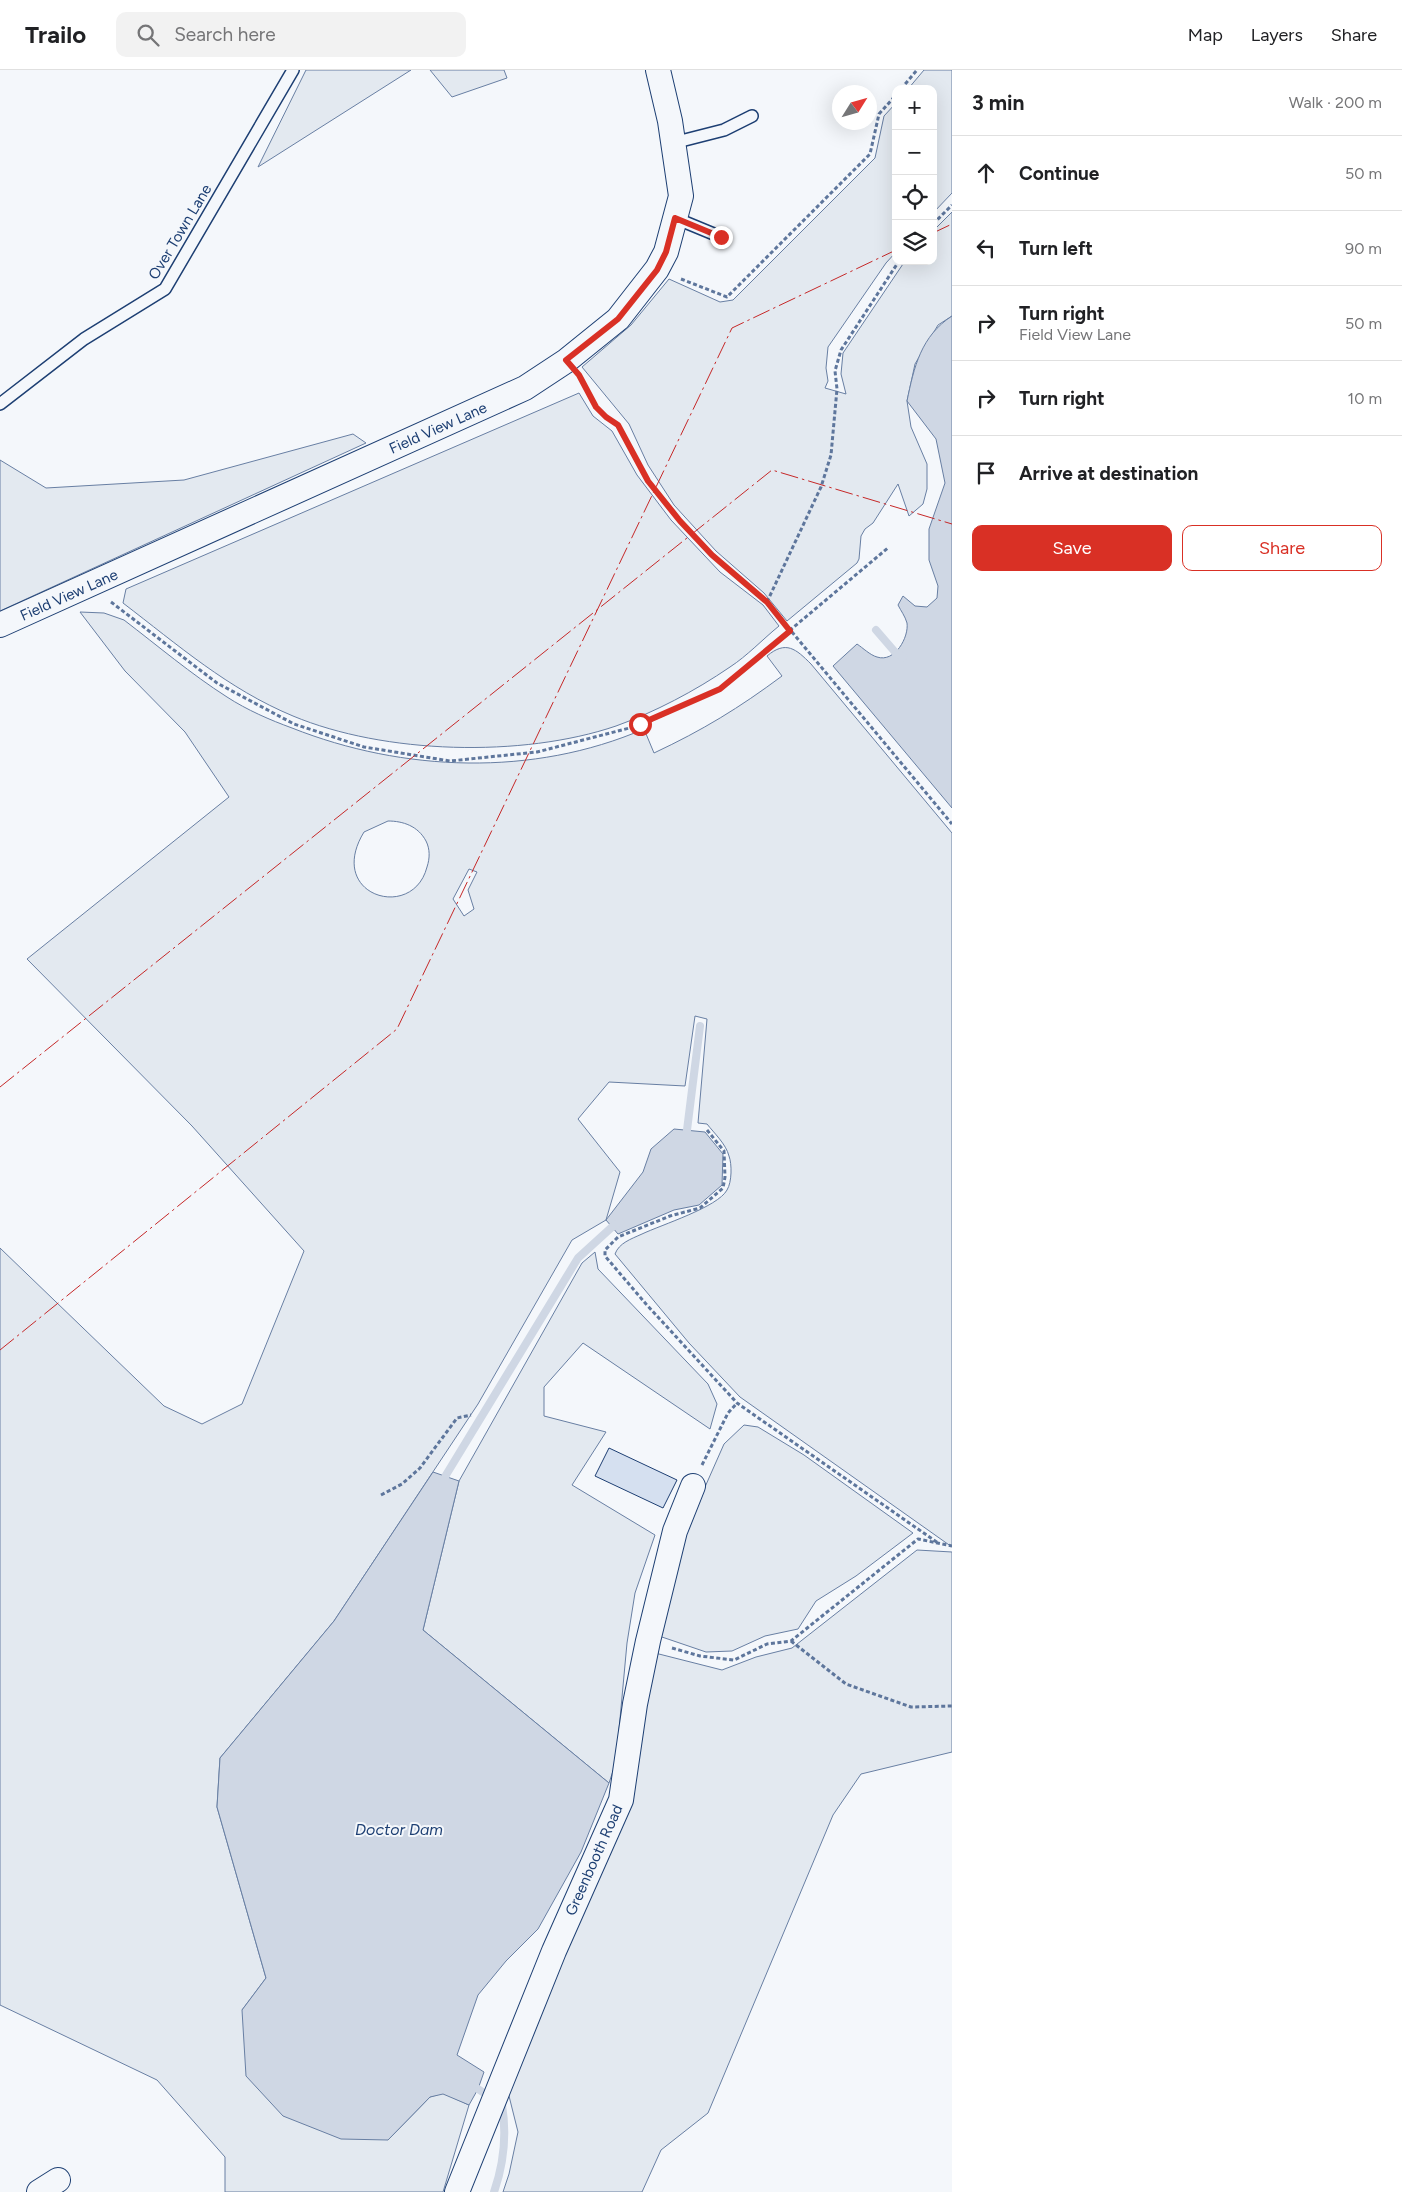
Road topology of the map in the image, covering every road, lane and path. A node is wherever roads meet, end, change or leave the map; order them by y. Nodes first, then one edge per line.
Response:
1 (293, 70) edge
2 (658, 70) edge
3 (917, 70) edge
4 (904, 85) edge
5 (892, 99) edge
6 (752, 116) dead end
7 (673, 143) junction
8 (952, 205) edge
9 (675, 218) junction
10 (937, 220) edge
11 (721, 237) dead end
12 (896, 265) edge
13 (657, 270) junction
14 (566, 360) junction
15 (0, 404) edge
16 (889, 547) dead end
17 (90, 586) junction
18 (767, 602) junction
19 (0, 625) edge
20 (790, 631) junction
21 (952, 824) edge
22 (707, 1130) dead end
23 (737, 1403) junction
24 (471, 1414) dead end
25 (693, 1486) joint
26 (381, 1495) dead end
27 (938, 1543) junction
28 (952, 1546) edge
29 (791, 1641) junction
30 (700, 1656) dead end
31 (952, 1706) edge
32 (457, 2192) edge

1 - 15 lane, Over Town Lane
2 - 7 street, Field View Lane
3 - 4 path
5 - 13 path
6 - 7 lane
7 - 9 street, Field View Lane
8 - 10 path
9 - 11 lane
9 - 13 street, Field View Lane
12 - 18 path
13 - 14 street, Field View Lane
14 - 17 street, Field View Lane
14 - 18 path
16 - 20 path
17 - 19 street, Field View Lane
17 - 20 path
18 - 20 path
20 - 21 path
22 - 23 path
23 - 25 path
23 - 27 path
24 - 26 path
25 - 32 street, Greenbooth Road
27 - 28 path
27 - 29 path
29 - 30 path
29 - 31 path

